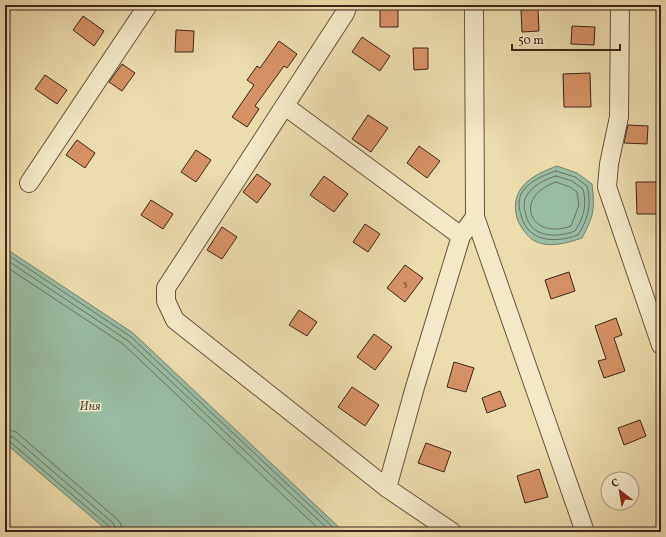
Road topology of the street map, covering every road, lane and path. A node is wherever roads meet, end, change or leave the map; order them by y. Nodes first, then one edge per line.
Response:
1 (148, 5) edge
2 (348, 5) edge
3 (474, 5) edge
4 (620, 5) edge
5 (285, 106) junction
6 (29, 183) dead end
7 (475, 217) junction
8 (461, 236) junction
9 (661, 345) edge
10 (387, 488) junction
11 (452, 532) edge
12 (585, 532) edge

1 - 6 street
2 - 5 street
3 - 7 street
4 - 9 street
5 - 8 street
5 - 10 street
7 - 8 street
7 - 12 street
8 - 10 street
10 - 11 street

